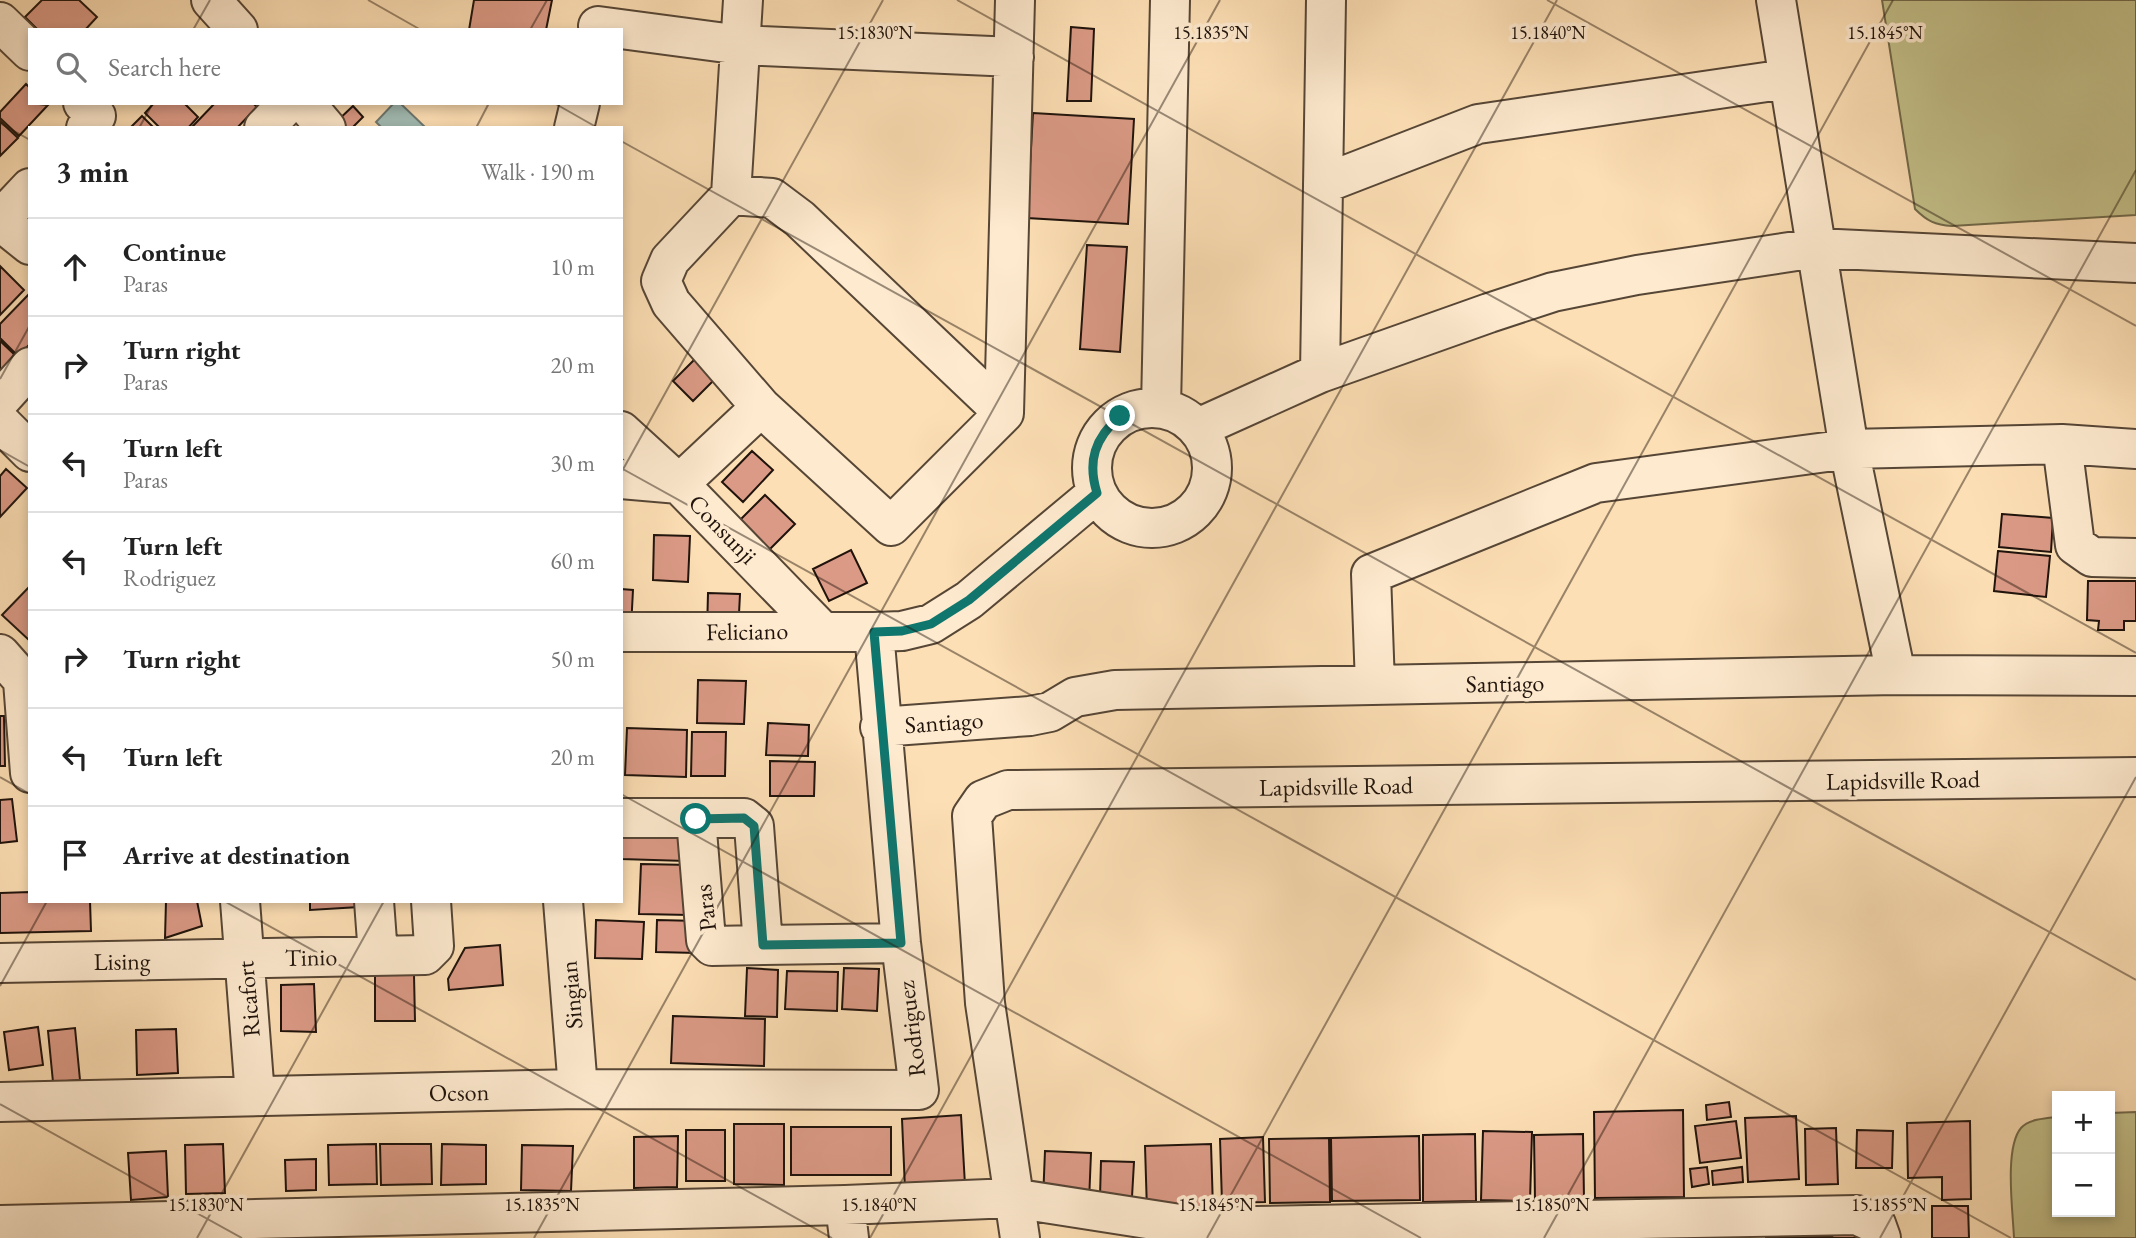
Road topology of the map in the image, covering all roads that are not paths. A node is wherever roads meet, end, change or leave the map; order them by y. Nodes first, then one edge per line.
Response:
1 (211, 0) edge
2 (743, 0) edge
3 (1015, 0) edge
4 (1170, 0) edge
5 (1776, 0) edge
6 (1333, 3) edge
7 (598, 18) edge
8 (0, 22) edge
9 (236, 28) edge
10 (741, 46) junction
11 (28, 49) edge
12 (1014, 57) junction
13 (1787, 79) junction
14 (85, 105) edge
15 (286, 105) edge
16 (307, 105) edge
17 (580, 105) edge
18 (88, 126) edge
19 (266, 126) edge
20 (324, 126) edge
21 (574, 126) edge
22 (1323, 184) junction
23 (28, 190) edge
24 (731, 195) junction
25 (0, 220) edge
26 (28, 243) edge
27 (1816, 248) junction
28 (2136, 263) edge
29 (28, 369) edge
30 (1320, 373) junction
31 (0, 400) edge
32 (761, 407) junction
33 (1161, 407) junction
34 (1004, 413) junction
35 (0, 422) edge
36 (1198, 428) junction
37 (623, 433) edge
38 (2062, 444) junction
39 (1849, 449) junction
40 (2136, 449) edge
41 (28, 450) edge
42 (623, 480) edge
43 (678, 484) junction
44 (1097, 493) junction
45 (2136, 558) edge
46 (821, 630) junction
47 (623, 632) edge
48 (874, 632) junction
49 (18, 675) edge
50 (1896, 675) junction
51 (2136, 676) edge
52 (1375, 685) junction
53 (880, 727) junction
54 (28, 757) edge
55 (2136, 777) edge
56 (623, 818) edge
57 (696, 819) junction
58 (240, 903) edge
59 (374, 903) edge
60 (431, 903) edge
61 (562, 903) edge
62 (901, 943) junction
63 (763, 945) junction
64 (378, 955) junction
65 (244, 958) junction
66 (0, 963) edge
67 (579, 1089) junction
68 (919, 1090) joint
69 (255, 1096) junction
70 (0, 1102) edge
71 (1012, 1198) junction
72 (847, 1222) edge
73 (0, 1225) edge
74 (56, 1231) edge
75 (1200, 1232) edge
76 (1020, 1238) edge
77 (1881, 1238) edge

1 - 9 street
2 - 10 street
3 - 12 street
4 - 33 street
5 - 13 street
6 - 22 street
7 - 10 street
8 - 11 street
10 - 12 street
10 - 24 street
12 - 34 street
13 - 22 street
13 - 27 street
14 - 18 street
15 - 19 street
16 - 20 street
17 - 21 street
22 - 30 street
23 - 25 street
24 - 32 street
24 - 34 street
25 - 26 street
27 - 28 street
27 - 30 street
27 - 39 street
29 - 31 street
30 - 36 street
32 - 34 street
32 - 43 street
33 - 36 street
33 - 44 street
35 - 41 street
36 - 44 street
37 - 43 street, Consunji
38 - 39 street
38 - 40 street
38 - 45 street
39 - 50 street
39 - 52 street
42 - 43 street
43 - 46 street, Consunji
44 - 48 street, Feliciano
46 - 47 street, Feliciano
46 - 48 street, Feliciano
48 - 53 street, Rodriguez
49 - 54 street
50 - 51 street, Santiago
50 - 52 street, Santiago
52 - 53 street, Santiago
53 - 62 street, Rodriguez
55 - 71 street, Lapidsville Road
56 - 57 street
57 - 63 street
57 - 63 street, Paras
58 - 65 street, Ricafort
59 - 64 street
60 - 64 street, Tinio
61 - 67 street, Singian
62 - 63 street, Paras
62 - 68 street, Rodriguez
64 - 65 street, Tinio
65 - 66 street, Lising
65 - 69 street, Ricafort
67 - 68 street, Ocson
67 - 69 street, Ocson
69 - 70 street, Ocson
71 - 72 street
71 - 75 street
71 - 76 street, Lapidsville Road
72 - 74 street
73 - 74 street
75 - 77 street

